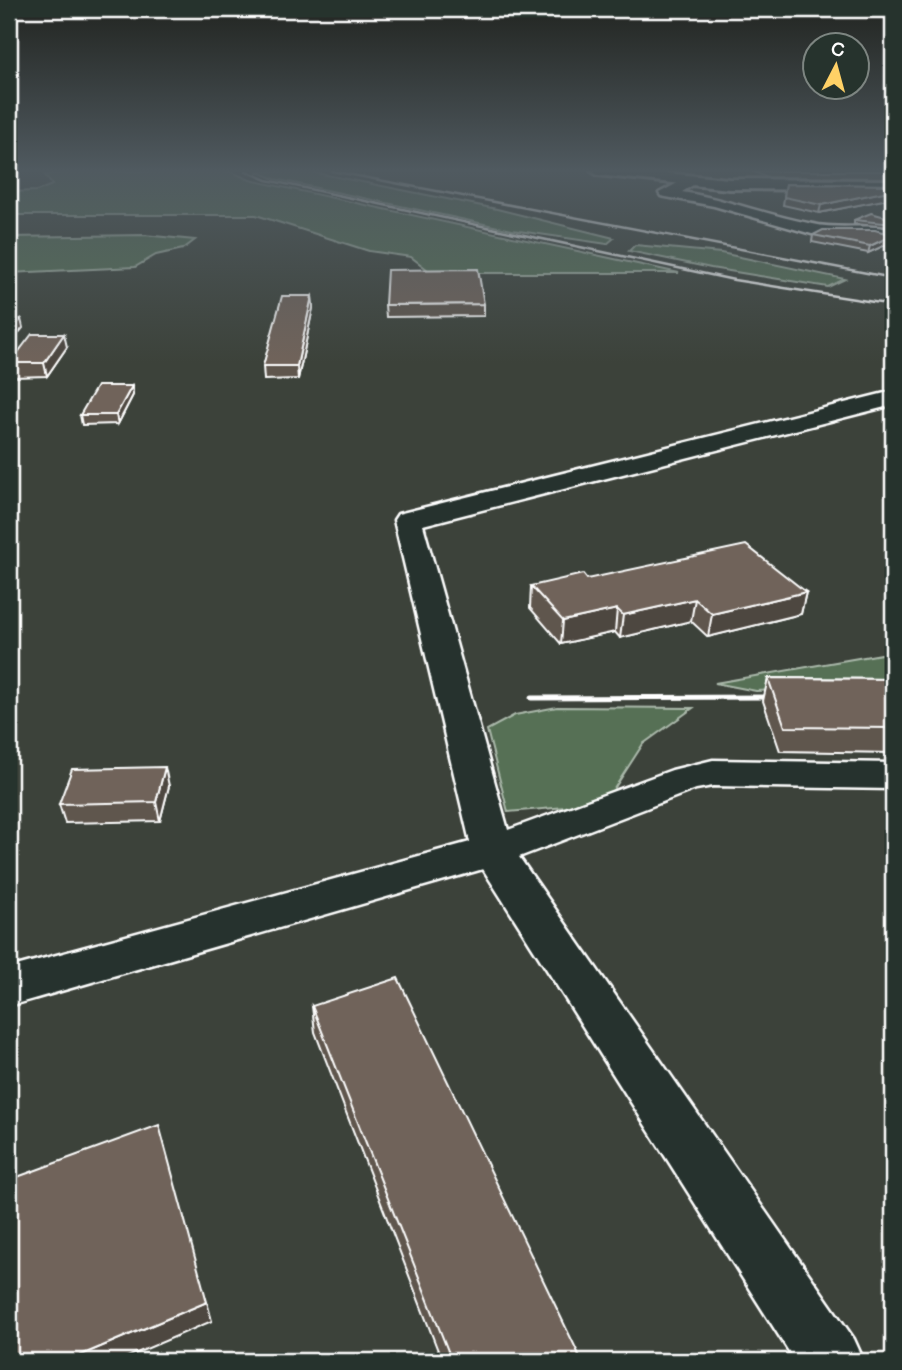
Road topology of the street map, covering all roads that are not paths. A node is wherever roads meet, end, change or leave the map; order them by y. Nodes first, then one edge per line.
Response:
1 (891, 401) edge
2 (893, 775) edge
3 (493, 851) junction
4 (9, 987) edge
5 (832, 1361) edge

1 - 3 street
2 - 3 street
3 - 4 street
3 - 5 street

